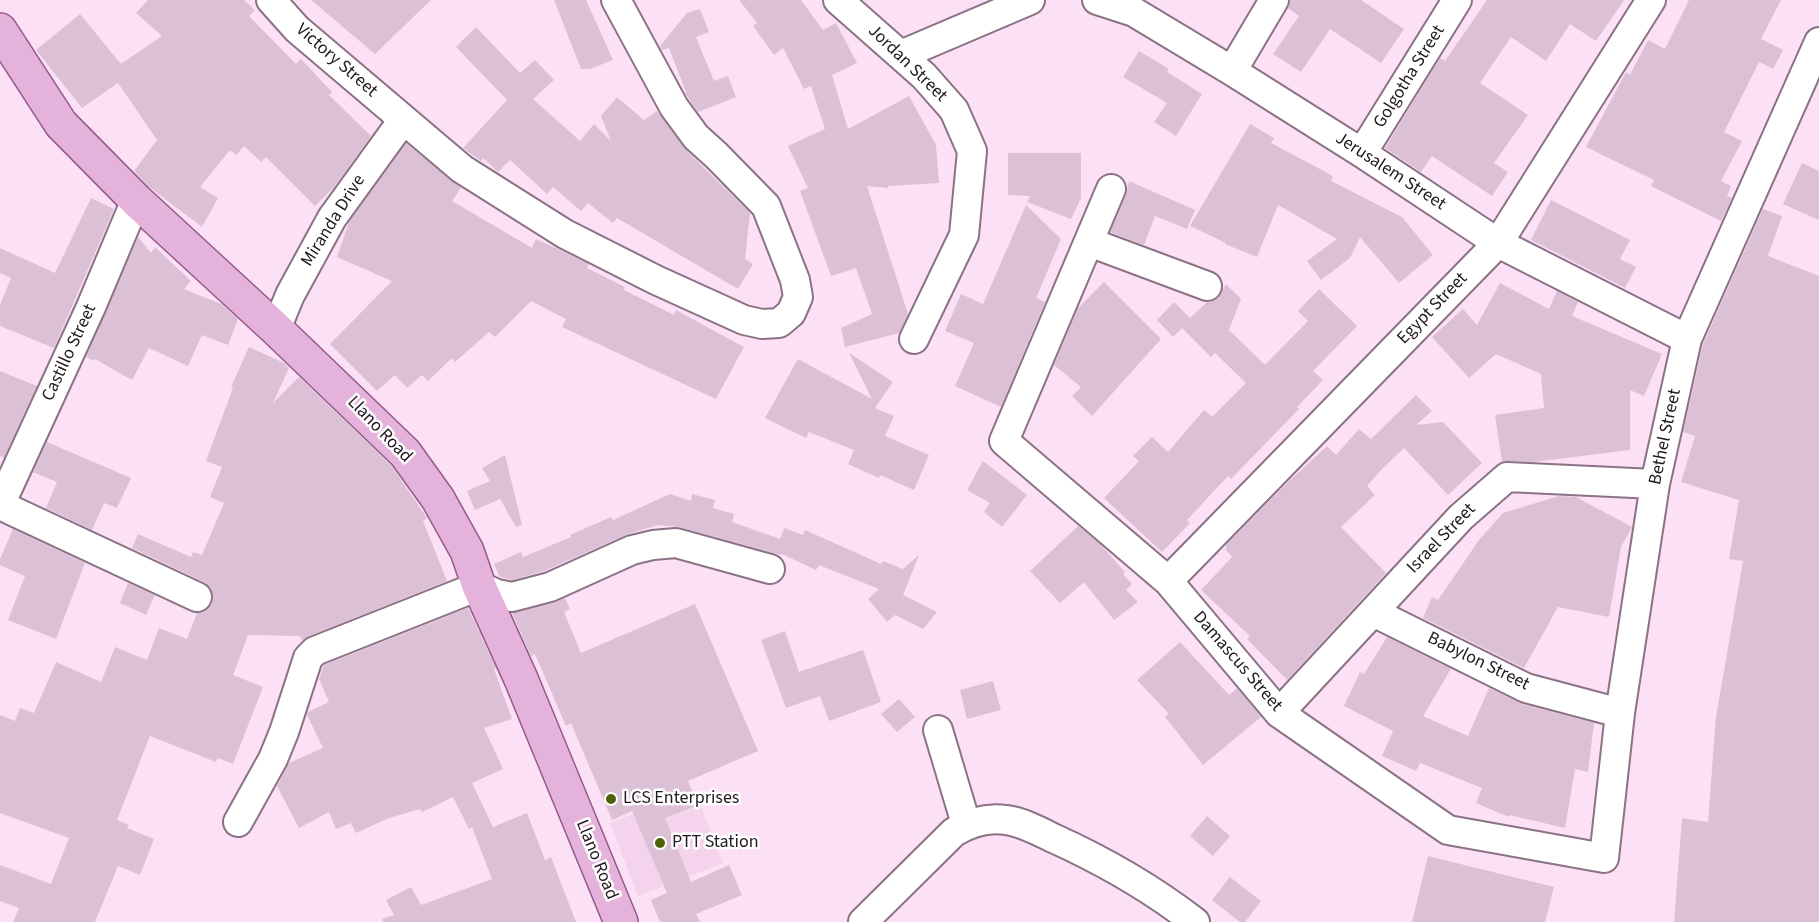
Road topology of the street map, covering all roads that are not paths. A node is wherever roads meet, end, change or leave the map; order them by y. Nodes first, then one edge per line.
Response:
1 (271, 0) edge
2 (616, 0) edge
3 (838, 0) edge
4 (1030, 0) edge
5 (1097, 0) edge
6 (1274, 0) edge
7 (1457, 0) edge
8 (1652, 0) edge
9 (0, 30) edge
10 (1819, 42) edge
11 (901, 55) junction
12 (1232, 71) junction
13 (403, 120) junction
14 (1362, 153) junction
15 (1112, 189) dead end
16 (136, 200) junction
17 (1089, 242) junction
18 (1498, 243) junction
19 (1207, 286) dead end
20 (276, 329) junction
21 (914, 339) dead end
22 (1687, 339) junction
23 (1655, 484) junction
24 (0, 505) edge
25 (770, 569) dead end
26 (1167, 582) junction
27 (479, 586) junction
28 (197, 597) dead end
29 (1373, 612) junction
30 (1279, 713) junction
31 (1620, 713) junction
32 (938, 730) dead end
33 (238, 822) dead end
34 (966, 824) junction
35 (1604, 858) joint
36 (621, 922) edge
37 (863, 922) edge
38 (1195, 922) edge

1 - 13 street, Victory Street
2 - 13 street, Victory Street
3 - 11 street, Jordan Street
4 - 11 street
5 - 12 street, Jerusalem Street
6 - 12 street
7 - 14 street, Golgotha Street
8 - 18 street, Egypt Street
9 - 16 main road, Llano Road
10 - 22 street, Bethel Street
11 - 21 street, Jordan Street
12 - 14 street, Jerusalem Street
13 - 20 street, Miranda Drive
14 - 18 street, Jerusalem Street
15 - 17 street
16 - 20 main road, Llano Road
16 - 24 street, Castillo Street
17 - 19 street
17 - 26 street, Damascus Street
18 - 22 street, Jerusalem Street
18 - 26 street, Egypt Street
20 - 27 main road, Llano Road
22 - 23 street, Bethel Street
23 - 29 street, Israel Street
23 - 31 street, Bethel Street
24 - 28 street
25 - 27 street
26 - 30 street, Damascus Street
27 - 33 street
27 - 36 main road, Llano Road
29 - 30 street, Israel Street
29 - 31 street, Babylon Street
30 - 35 street, Damascus Street
31 - 35 street, Bethel Street
32 - 34 street
34 - 37 street
34 - 38 street

